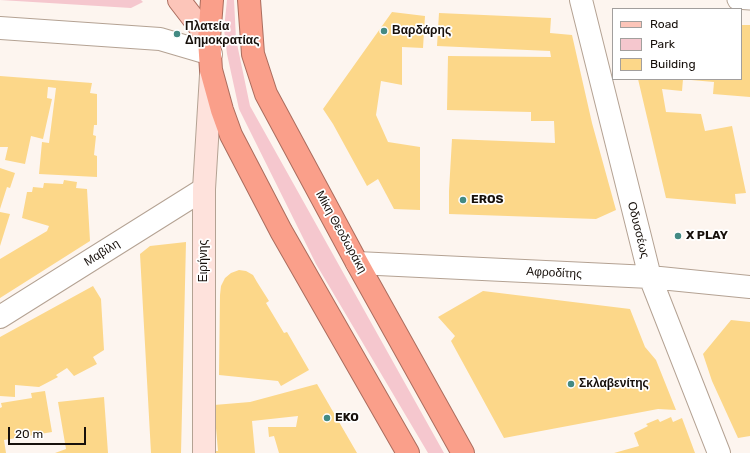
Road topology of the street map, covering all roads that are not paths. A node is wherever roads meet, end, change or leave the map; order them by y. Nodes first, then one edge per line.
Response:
1 (179, 0) edge
2 (212, 0) edge
3 (249, 0) edge
4 (581, 0) edge
5 (734, 0) edge
6 (750, 3) edge
7 (0, 28) edge
8 (210, 54) junction
9 (204, 189) junction
10 (357, 263) junction
11 (650, 277) junction
12 (750, 287) edge
13 (0, 317) edge
14 (204, 453) edge
15 (408, 453) edge
16 (463, 453) edge
17 (719, 453) edge

1 - 8 main road
2 - 8 highway
3 - 10 highway, Μίκη Θεοδωράκη
4 - 11 street, Οδυσσέως
5 - 6 lane
7 - 8 street
8 - 9 street, Ειρήνης
8 - 15 highway
9 - 13 street, Μαβίλη
9 - 14 street, Ειρήνης
10 - 11 street, Αφροδίτης
10 - 16 highway, Μίκη Θεοδωράκη
11 - 12 street, Αφροδίτης
11 - 17 street, Οδυσσέως

